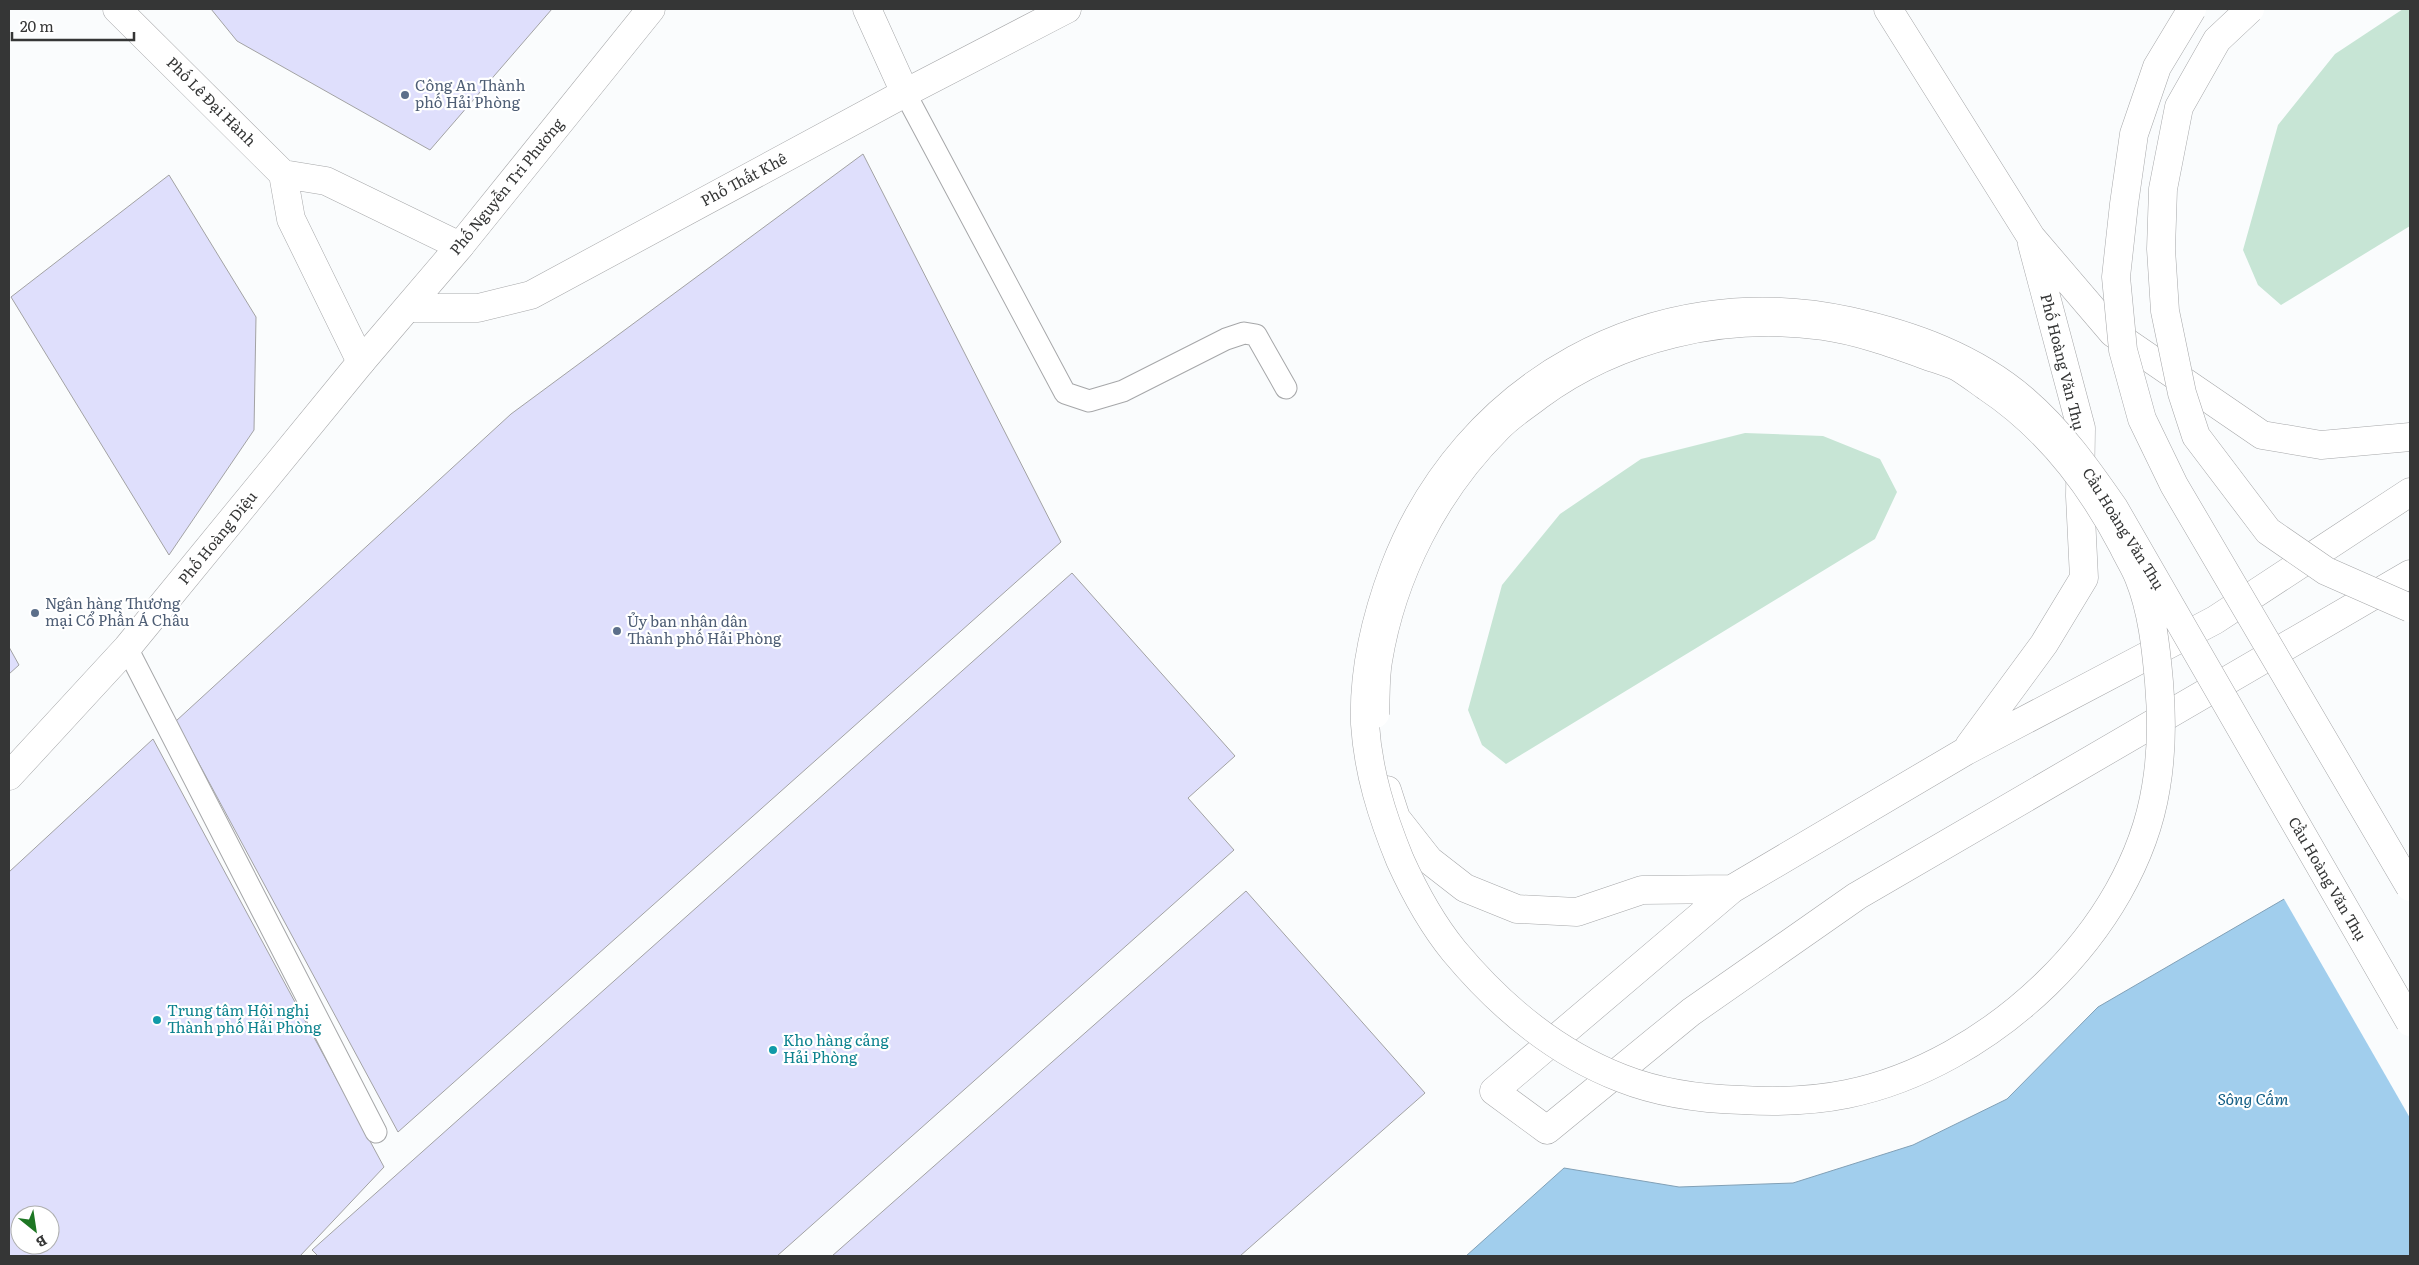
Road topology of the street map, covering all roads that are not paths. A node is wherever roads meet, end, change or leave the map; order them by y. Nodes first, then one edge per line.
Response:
1 (117, 9) edge
2 (651, 9) edge
3 (867, 9) edge
4 (1067, 9) edge
5 (1888, 9) edge
6 (2192, 9) edge
7 (2250, 9) edge
8 (905, 93) junction
9 (283, 174) junction
10 (2031, 237) junction
11 (460, 246) junction
12 (408, 308) junction
13 (361, 362) junction
14 (1286, 388) dead end
15 (2410, 437) edge
16 (2410, 492) edge
17 (2410, 574) edge
18 (2410, 608) edge
19 (127, 648) junction
20 (1966, 751) junction
21 (9, 776) edge
22 (2410, 887) edge
23 (1732, 889) junction
24 (2410, 1022) edge
25 (376, 1132) dead end

1 - 9 main road, Phố Lê Đại Hành
2 - 11 main road, Phố Nguyễn Tri Phương
3 - 8 main road
4 - 8 main road, Phố Thất Khê
5 - 10 main road, Phố Hoàng Văn Thụ
6 - 22 main road, bridge
7 - 18 main road, bridge
8 - 12 main road, Phố Thất Khê
8 - 14 lane
9 - 11 main road
9 - 13 main road
10 - 15 main road, Phố Hoàng Văn Thụ
10 - 20 main road, Phố Hoàng Văn Thụ
11 - 12 main road, Phố Nguyễn Tri Phương
12 - 13 main road, Phố Nguyễn Tri Phương
13 - 19 main road, Phố Hoàng Diệu
16 - 20 main road
17 - 23 main road
19 - 21 main road, Phố Hoàng Diệu
19 - 25 lane
20 - 23 main road
23 - 24 main road, Cầu Hoàng Văn Thụ, bridge

